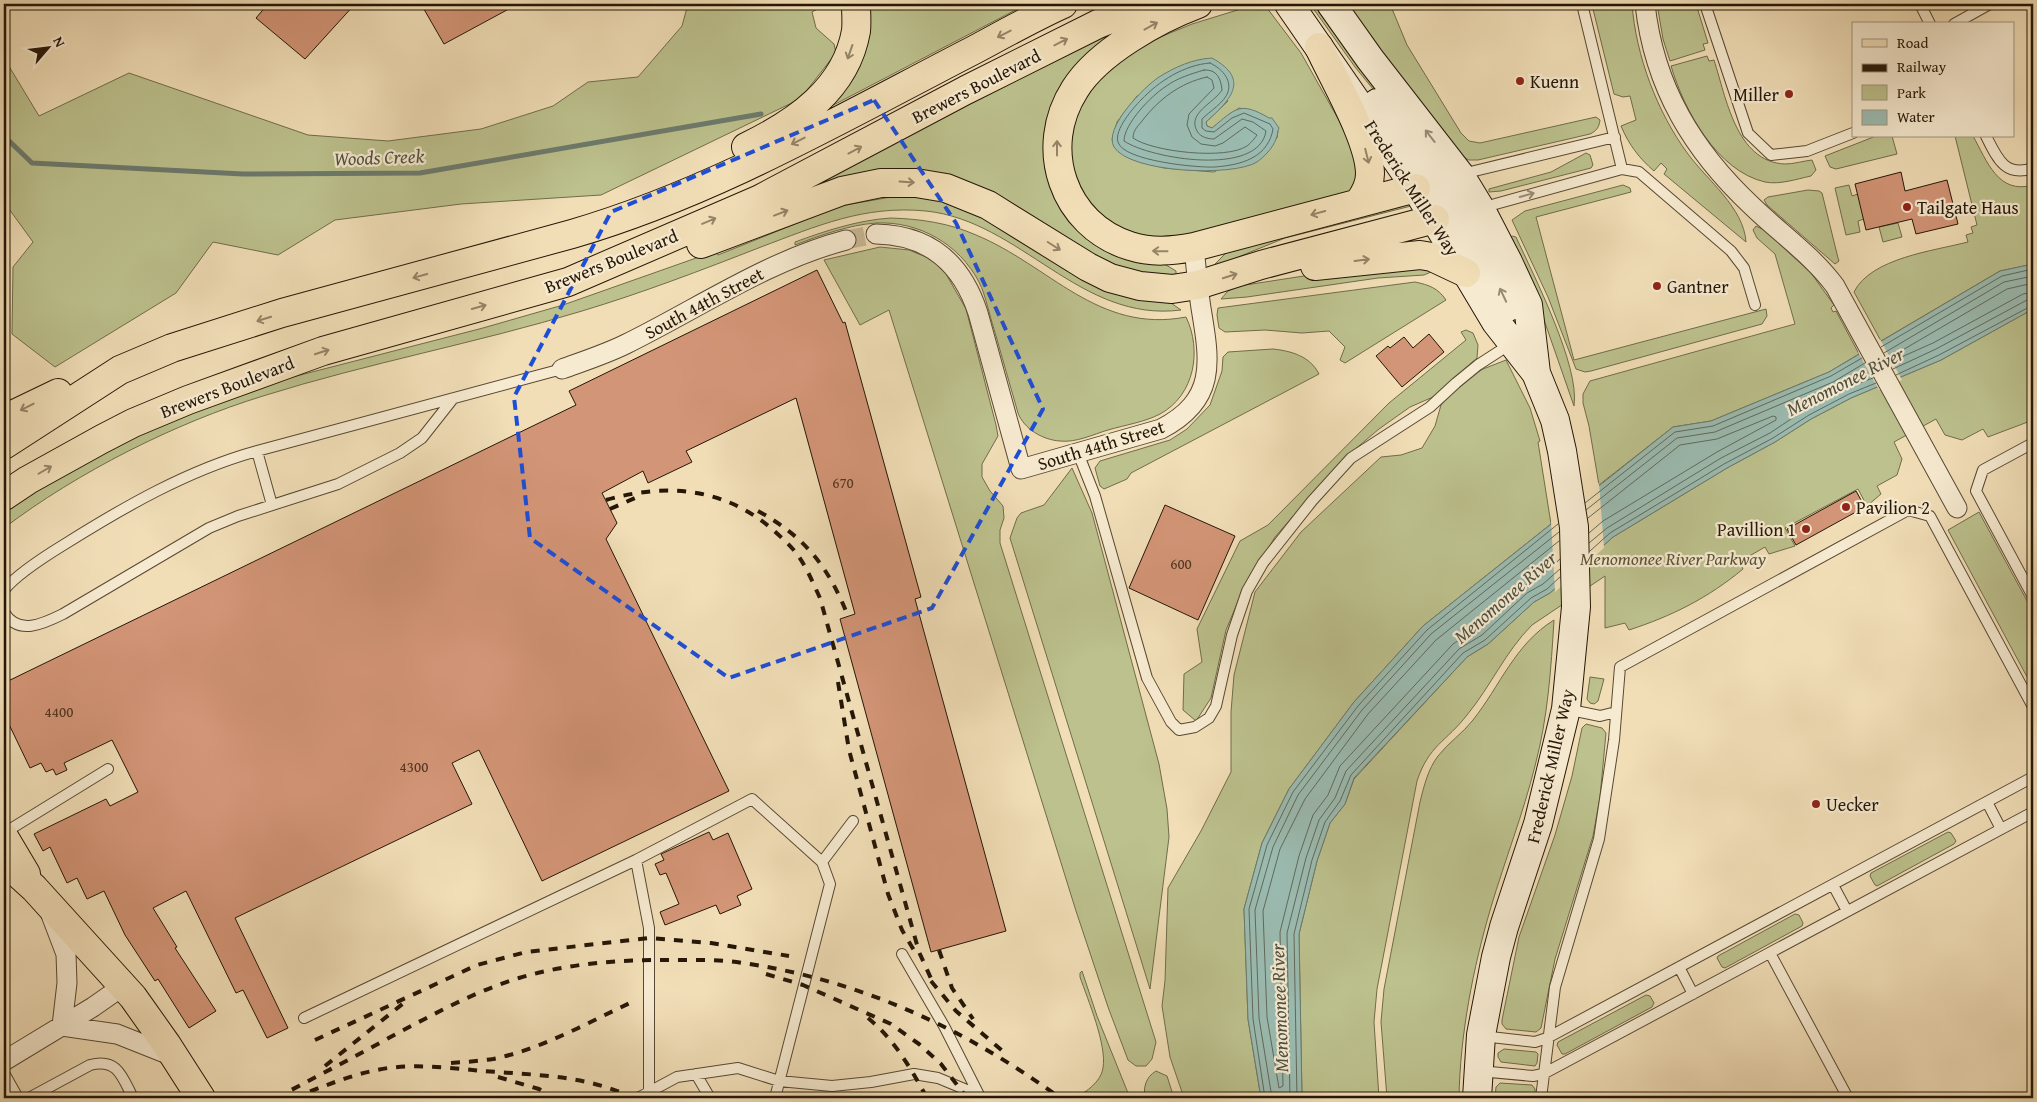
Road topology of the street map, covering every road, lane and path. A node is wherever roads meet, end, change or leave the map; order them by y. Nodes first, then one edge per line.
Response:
1 (856, 4) edge
2 (1063, 4) edge
3 (1146, 4) edge
4 (1198, 4) edge
5 (1289, 4) edge
6 (1331, 4) edge
7 (1582, 4) edge
8 (1645, 4) edge
9 (1705, 4) edge
10 (1920, 4) edge
11 (1990, 4) edge
12 (1929, 22) edge
13 (1958, 22) edge
14 (1318, 48) junction
15 (1852, 133) edge
16 (1614, 137) junction
17 (1987, 138) edge
18 (2033, 168) edge
19 (1622, 169) junction
20 (1452, 177) junction
21 (1416, 188) junction
22 (1359, 202) junction
23 (1458, 214) junction
24 (876, 234) tunnel mouth
25 (846, 240) tunnel mouth
26 (1194, 247) junction
27 (518, 249) junction
28 (1262, 265) junction
29 (1466, 273) junction
30 (568, 282) junction
31 (1198, 285) junction
32 (1755, 305) dead end
33 (1512, 343) junction
34 (562, 369) joint
35 (120, 370) junction
36 (1536, 372) junction
37 (452, 400) junction
38 (4, 419) edge
39 (2033, 443) edge
40 (4, 445) edge
41 (256, 451) junction
42 (1078, 453) junction
43 (4, 496) edge
44 (272, 505) junction
45 (1957, 508) dead end
46 (4, 590) edge
47 (2033, 596) edge
48 (4, 612) edge
49 (2033, 707) edge
50 (1566, 709) junction
51 (1616, 712) junction
52 (108, 769) dead end
53 (2033, 777) edge
54 (1986, 802) junction
55 (2033, 812) edge
56 (853, 821) dead end
57 (2001, 829) junction
58 (4, 835) edge
59 (4, 860) edge
60 (636, 860) junction
61 (822, 862) junction
62 (1833, 885) junction
63 (40, 895) junction
64 (1847, 911) junction
65 (1770, 953) junction
66 (902, 954) dead end
67 (1679, 967) junction
68 (123, 986) junction
69 (1693, 994) junction
70 (304, 1018) dead end
71 (62, 1026) junction
72 (1481, 1036) junction
73 (1547, 1038) junction
74 (176, 1058) junction
75 (4, 1061) edge
76 (1478, 1071) junction
77 (4, 1073) edge
78 (696, 1074) junction
79 (1543, 1074) junction
80 (779, 1081) junction
81 (649, 1092) junction
82 (18, 1098) edge
83 (29, 1098) edge
84 (128, 1098) edge
85 (201, 1098) edge
86 (638, 1098) edge
87 (710, 1098) edge
88 (775, 1098) edge
89 (1477, 1098) edge
90 (1541, 1098) edge
91 (1848, 1098) edge

1 -> 27 main road
2 -> 27 main road, Brewers Boulevard
30 -> 3 main road, Brewers Boulevard
26 -> 4 main road
5 - 14 street, Frederick Miller Way
20 -> 6 street, Frederick Miller Way
7 - 16 lane
8 - 45 street
9 - 15 lane
10 - 12 lane
11 - 13 lane
14 - 20 street
14 - 21 street, Frederick Miller Way
14 -> 22 main road
16 - 19 lane
16 - 20 lane
17 - 18 lane
23 -> 19 lane
19 - 32 lane
20 - 21 street
20 - 23 street, Frederick Miller Way
21 - 22 main road
21 - 23 street
22 -> 26 main road
23 - 28 main road
23 - 29 street, Frederick Miller Way
36 -> 23 street, Frederick Miller Way
24 - 42 street, South 44th Street
25 - 34 street, South 44th Street
26 - 31 street, South 44th Street
27 -> 35 main road, Brewers Boulevard
28 -> 29 main road
31 -> 28 main road
29 - 33 street, Frederick Miller Way
30 -> 31 main road
43 -> 30 main road, Brewers Boulevard
31 - 42 street, South 44th Street
33 - 36 street, Frederick Miller Way
33 - 42 lane
34 - 37 lane
35 -> 38 main road
35 - 40 main road, Brewers Boulevard
36 - 50 street, Frederick Miller Way
37 - 41 lane
37 - 44 lane
39 - 47 lane
41 - 44 lane
41 - 46 lane
44 - 48 lane
49 - 51 lane
50 - 51 lane
50 - 72 street, Frederick Miller Way
51 - 73 lane
52 - 58 lane
53 - 54 lane
54 - 57 lane
54 - 62 lane
55 - 57 lane
56 - 61 lane
57 - 64 lane
58 - 63 main road
59 - 63 main road
60 - 61 lane
60 - 70 lane
60 - 81 lane
61 - 80 lane
62 - 64 lane
62 - 67 lane
63 - 68 main road
63 - 71 street
64 - 65 lane
65 - 69 lane
65 - 91 lane
66 - 80 lane
67 - 69 lane
67 - 73 lane
68 - 71 street
68 - 74 main road
69 - 79 lane
71 - 74 street
71 - 75 street
72 - 73 lane
72 - 76 street, Frederick Miller Way
73 - 79 lane
74 - 85 main road
76 - 79 lane
76 - 89 street, Frederick Miller Way
77 - 82 lane
78 - 80 lane
78 - 81 lane
78 - 87 lane
79 - 90 lane
80 - 88 lane
81 - 86 lane
83 - 84 lane

